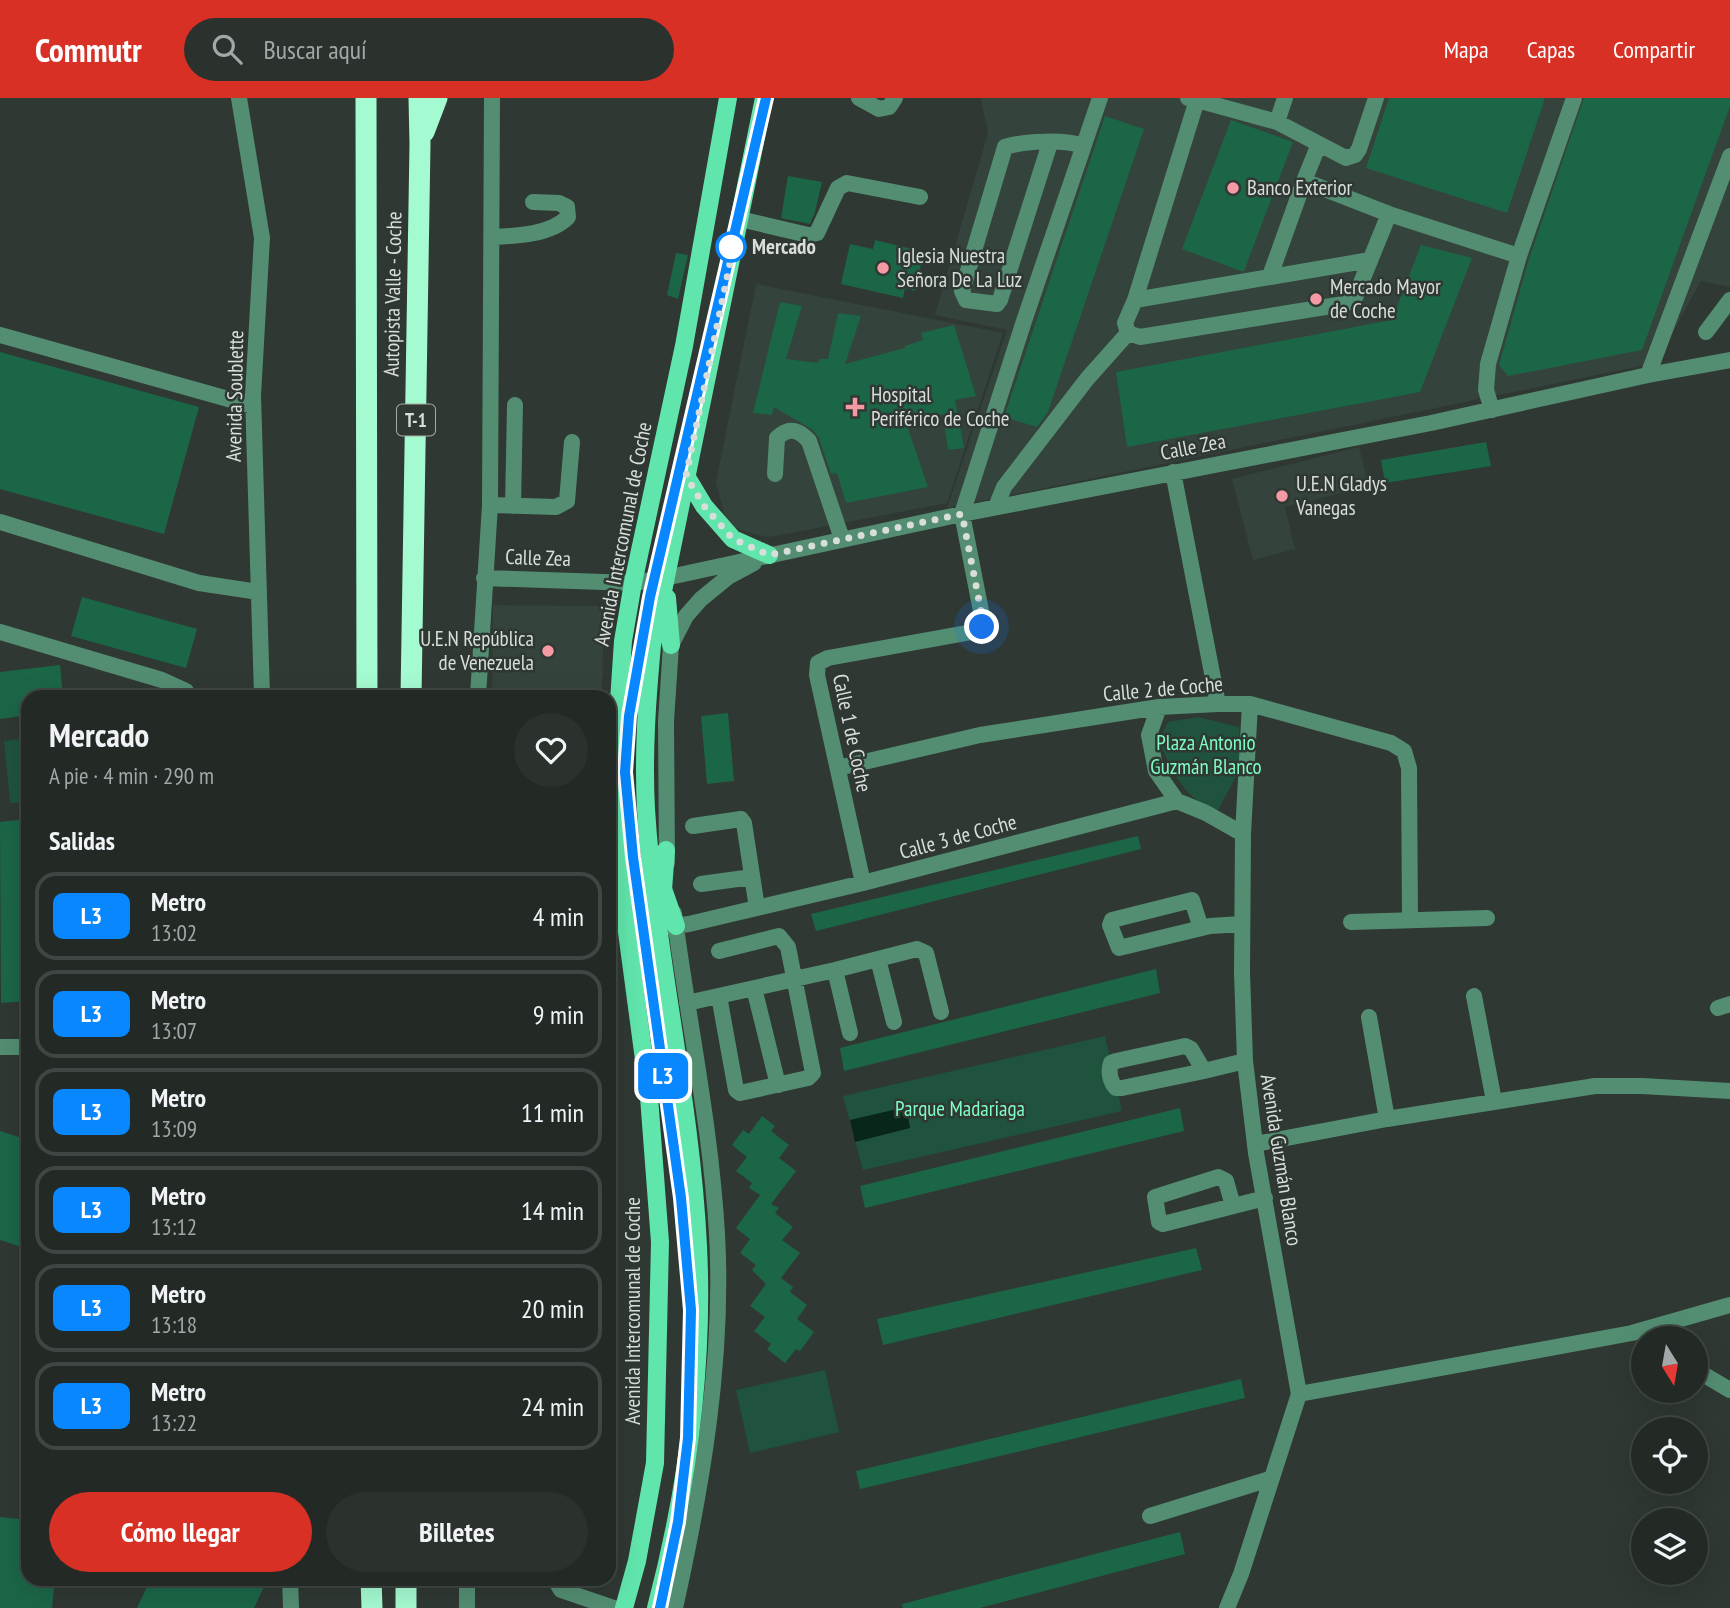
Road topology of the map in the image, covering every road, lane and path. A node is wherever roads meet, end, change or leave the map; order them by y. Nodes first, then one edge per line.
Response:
1 (239, 98) edge
2 (359, 98) edge
3 (366, 98) edge
4 (419, 98) edge
5 (437, 98) edge
6 (492, 98) edge
7 (728, 98) edge
8 (764, 98) edge
9 (859, 98) edge
10 (895, 98) edge
11 (1100, 98) edge
12 (1285, 98) edge
13 (1376, 98) edge
14 (1574, 98) edge
15 (1192, 99) edge
16 (1277, 122) junction
17 (1050, 142) junction
18 (420, 144) junction
19 (1319, 144) junction
20 (1083, 146) junction
21 (1730, 156) edge
22 (365, 161) junction
23 (1304, 181) junction
24 (920, 197) dead end
25 (533, 202) dead end
26 (1389, 214) junction
27 (740, 219) junction
28 (492, 237) junction
29 (1519, 256) junction
30 (1370, 260) junction
31 (1270, 276) junction
32 (1135, 300) junction
33 (1730, 300) edge
34 (997, 304) junction
35 (1024, 321) junction
36 (1706, 332) dead end
37 (1128, 333) junction
38 (0, 335) edge
39 (1730, 360) edge
40 (1648, 376) junction
41 (515, 405) dead end
42 (253, 407) junction
43 (1492, 410) junction
44 (572, 442) dead end
45 (1173, 472) junction
46 (775, 474) dead end
47 (686, 476) junction
48 (490, 505) junction
49 (513, 506) junction
50 (996, 507) junction
51 (962, 514) junction
52 (0, 522) edge
53 (842, 539) junction
54 (769, 555) junction
55 (484, 578) junction
56 (665, 578) junction
57 (633, 583) junction
58 (258, 592) junction
59 (0, 632) edge
60 (671, 645) junction
61 (184, 690) edge
62 (262, 690) edge
63 (367, 690) edge
64 (411, 690) edge
65 (478, 690) edge
66 (1218, 704) junction
67 (1250, 704) junction
68 (1159, 706) junction
69 (838, 768) junction
70 (1177, 801) junction
71 (693, 826) dead end
72 (1243, 834) junction
73 (658, 851) junction
74 (752, 877) junction
75 (863, 883) junction
76 (701, 884) dead end
77 (757, 908) junction
78 (1487, 918) dead end
79 (1410, 920) junction
80 (1351, 922) dead end
81 (1242, 924) junction
82 (668, 927) junction
83 (1201, 928) junction
84 (627, 932) junction
85 (719, 951) dead end
86 (878, 959) junction
87 (835, 970) junction
88 (794, 979) junction
89 (754, 988) junction
90 (719, 996) junction
91 (1474, 996) dead end
92 (687, 1003) junction
93 (941, 1012) dead end
94 (1369, 1017) dead end
95 (894, 1022) dead end
96 (850, 1033) dead end
97 (0, 1047) edge
98 (21, 1047) edge
99 (1245, 1060) junction
100 (1204, 1071) junction
101 (778, 1085) junction
102 (1730, 1091) edge
103 (1494, 1101) junction
104 (1387, 1119) junction
105 (1255, 1144) junction
106 (1265, 1198) junction
107 (1233, 1206) junction
108 (1730, 1305) edge
109 (1668, 1326) edge
110 (1631, 1337) edge
111 (1708, 1377) edge
112 (1730, 1390) edge
113 (1299, 1394) junction
114 (1269, 1479) junction
115 (1150, 1516) dead end
116 (290, 1586) edge
117 (371, 1586) edge
118 (406, 1586) edge
119 (467, 1586) edge
120 (559, 1586) edge
121 (290, 1608) edge
122 (372, 1608) edge
123 (406, 1608) edge
124 (467, 1608) edge
125 (614, 1608) edge
126 (624, 1608) edge
127 (656, 1608) edge
128 (676, 1608) edge
129 (1227, 1608) edge

1 - 42 street, Avenida Soublette
2 - 22 highway
3 - 22 highway, T-1
4 - 18 highway, T-1
5 - 18 highway
6 - 28 street
7 - 57 main road, Avenida Intercomunal de Coche
8 - 27 main road
9 - 10 street
11 - 20 street
12 - 16 street
13 - 19 street
14 - 29 street
15 - 16 street
15 - 32 street
16 - 19 street
17 - 20 street
17 - 34 street
17 - 34 street
18 - 64 highway, Autopista Valle - Coche / T-1
19 - 23 street
20 - 35 street
21 - 40 street
22 - 63 highway, Autopista Valle - Coche / T-1
23 - 26 street
23 - 31 street
24 - 27 street
25 - 28 street
26 - 29 street
26 - 30 street
27 - 47 main road
28 - 48 street
29 - 43 street
30 - 31 street
30 - 37 street
31 - 32 street
32 - 37 street
33 - 36 street
34 - 35 street
35 - 51 street
37 - 50 street
38 - 42 street
39 - 40 street, Calle Zea
40 - 43 street, Calle Zea
41 - 49 street
42 - 58 street, Avenida Soublette
43 - 45 street, Calle Zea
44 - 49 street
45 - 50 street, Calle Zea
45 - 66 street
46 - 53 street
47 - 54 main road
47 - 56 main road
48 - 49 street
48 - 55 street
50 - 51 street, Calle Zea
51 - 53 street, Calle Zea
51 - 69 street, Calle 1 de Coche
52 - 58 street
53 - 54 street, Calle Zea
54 - 56 street, Calle Zea
54 - 60 street
55 - 57 street, Calle Zea
55 - 65 street
56 - 57 street, Calle Zea
56 - 60 main road
56 - 73 main road
57 - 84 main road, Avenida Intercomunal de Coche
58 - 62 street, Avenida Soublette
59 - 61 street
60 - 73 street
66 - 67 street, Calle 2 de Coche
66 - 68 street, Calle 2 de Coche
67 - 72 street, Avenida Guzmán Blanco
67 - 79 street, Calle 2 de Coche
68 - 69 street, Calle 2 de Coche
68 - 70 street
69 - 75 street, Calle 1 de Coche
70 - 72 street
70 - 75 street, Calle 3 de Coche
71 - 74 street
72 - 81 street, Avenida Guzmán Blanco
73 - 82 main road
73 - 82 main road
74 - 76 street
74 - 77 street
75 - 77 street, Calle 3 de Coche
77 - 82 street, Calle 3 de Coche
78 - 79 street
79 - 80 street
81 - 83 street
81 - 99 street, Avenida Guzmán Blanco
82 - 84 street, Calle 3 de Coche
82 - 92 street
82 - 127 main road
83 - 83 street
84 - 126 main road, Avenida Intercomunal de Coche
85 - 88 street
86 - 87 street
86 - 93 street
86 - 95 street
87 - 88 street
87 - 96 street
88 - 89 street
88 - 101 street
89 - 90 street
89 - 101 street
90 - 92 street
90 - 101 street
91 - 103 street
92 - 128 street
94 - 104 street
97 - 98 street
99 - 100 street
99 - 105 street, Avenida Guzmán Blanco
100 - 100 street
102 - 103 street
103 - 104 street
104 - 105 street
105 - 106 street, Avenida Guzmán Blanco
106 - 107 street
106 - 113 street, Avenida Guzmán Blanco
107 - 107 street
108 - 109 street
110 - 113 street
111 - 112 street
113 - 114 street, Avenida Guzmán Blanco
114 - 115 street
114 - 129 street, Avenida Guzmán Blanco
116 - 121 street
117 - 122 highway
118 - 123 highway
119 - 124 street
120 - 125 street

